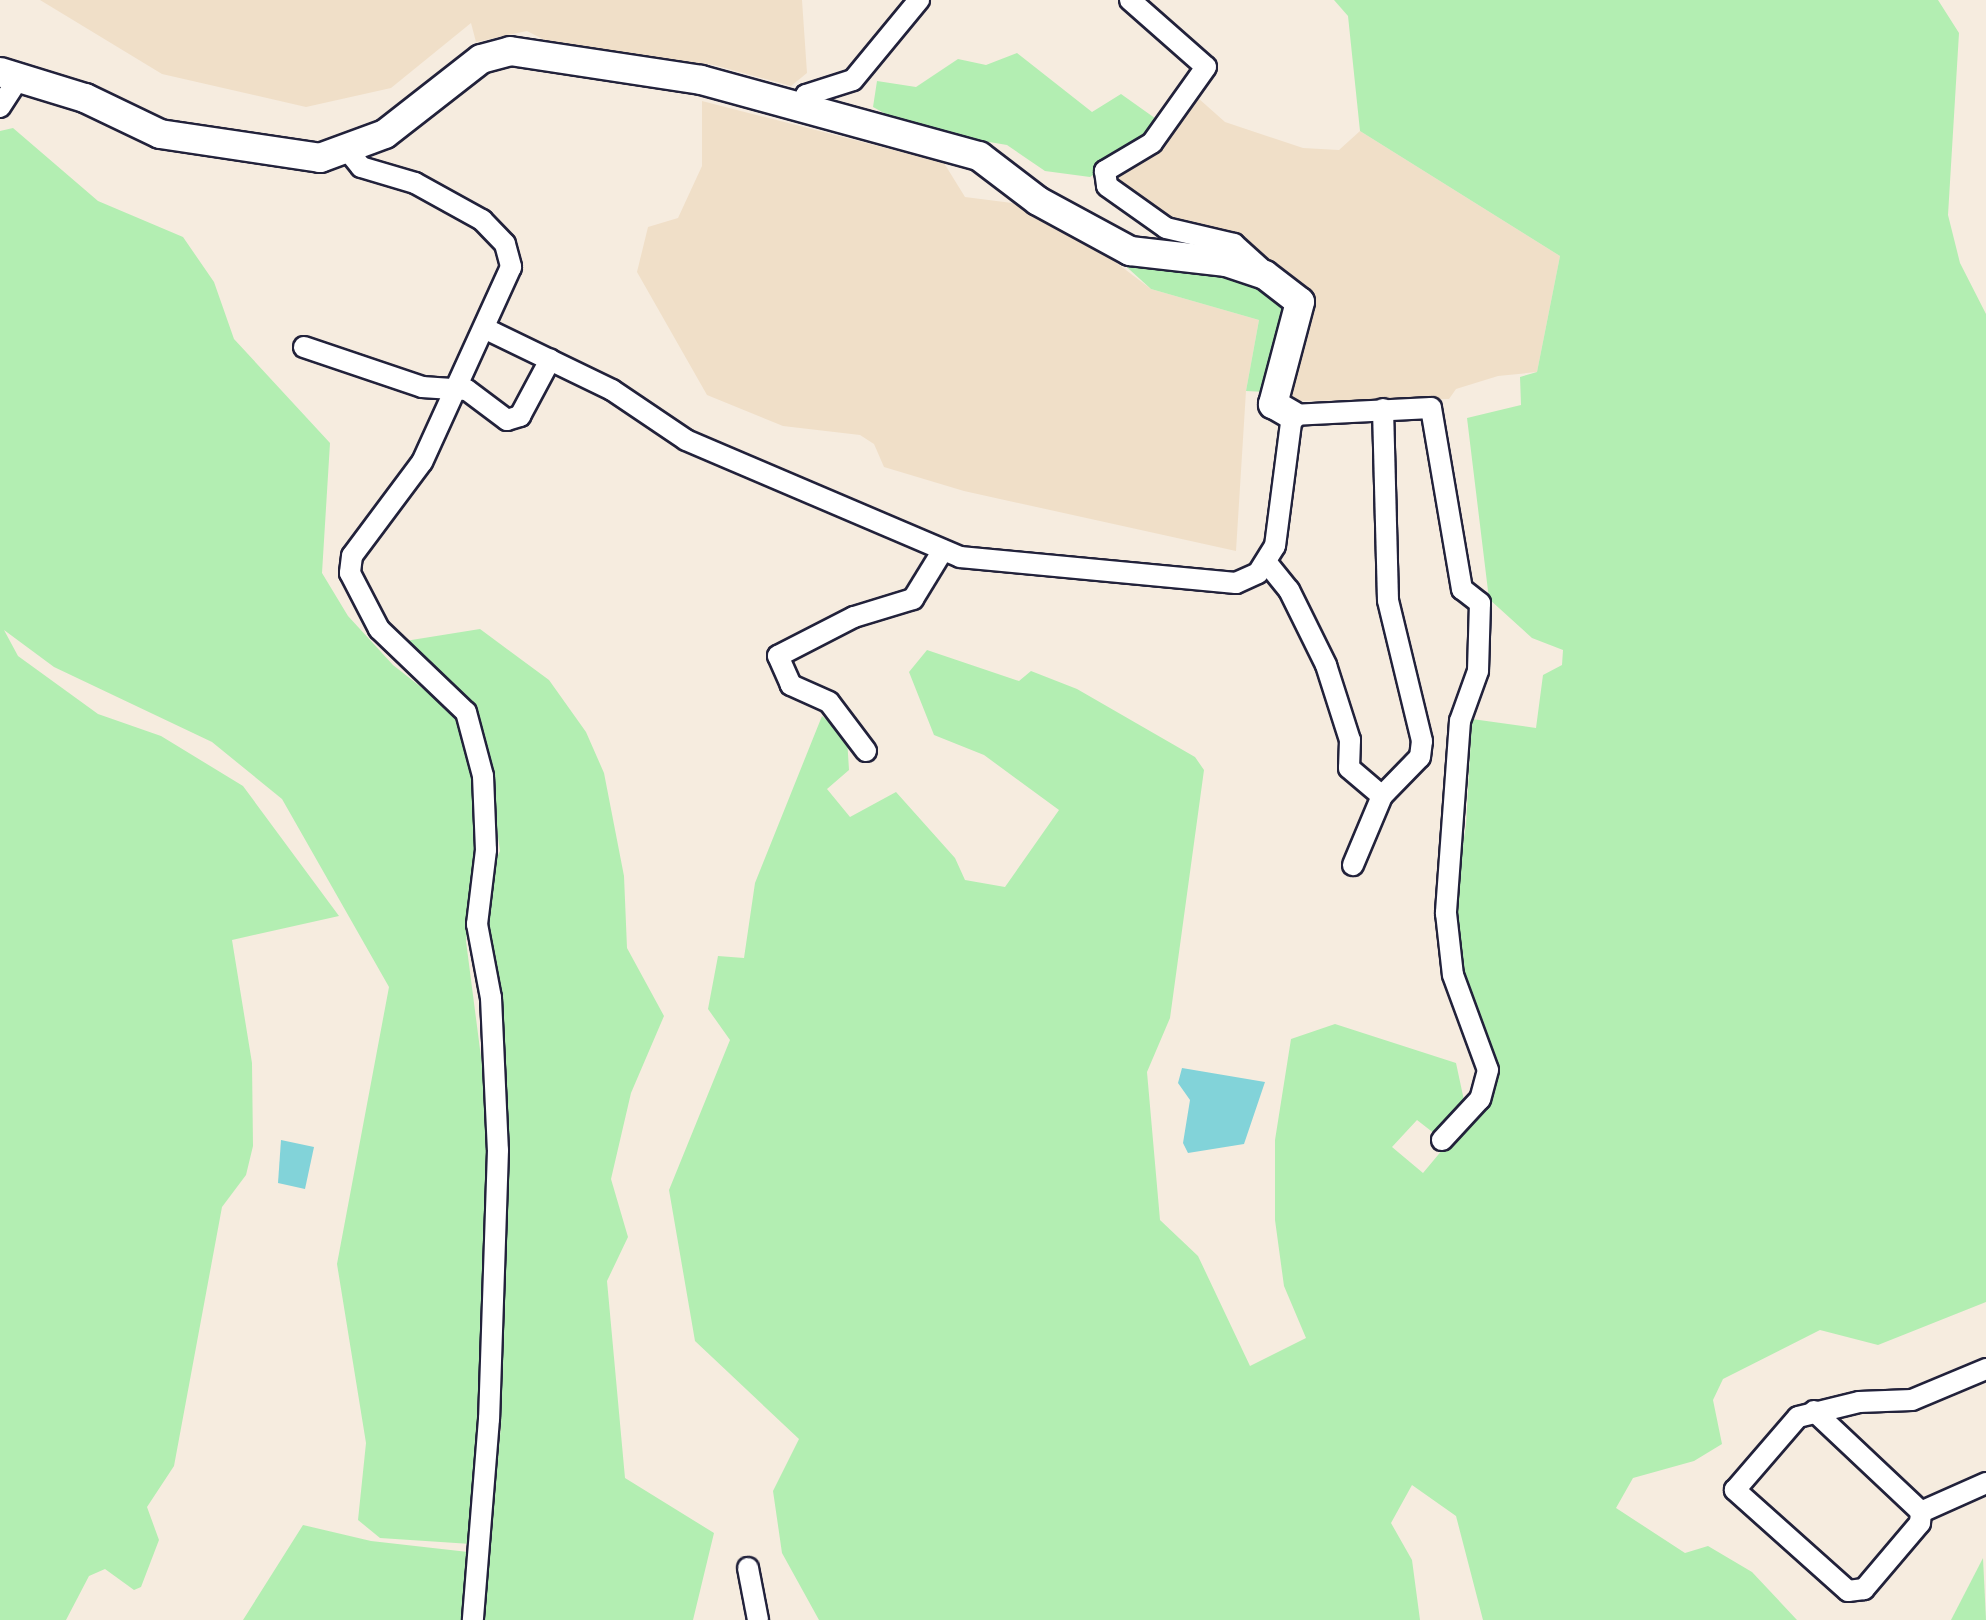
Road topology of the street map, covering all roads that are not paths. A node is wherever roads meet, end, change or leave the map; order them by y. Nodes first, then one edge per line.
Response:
1 (920, 0) edge
2 (1130, 0) edge
3 (11, 73) edge
4 (0, 107) edge
5 (802, 107) junction
6 (349, 152) junction
7 (1265, 274) junction
8 (486, 329) junction
9 (304, 346) dead end
10 (550, 360) junction
11 (457, 390) junction
12 (1383, 409) junction
13 (1292, 415) junction
14 (944, 550) junction
15 (1267, 564) junction
16 (866, 751) dead end
17 (1382, 796) junction
18 (1353, 865) dead end
19 (1442, 1140) dead end
20 (1986, 1369) edge
21 (1814, 1411) junction
22 (1986, 1483) edge
23 (1921, 1512) junction
24 (748, 1568) dead end
25 (473, 1620) edge
26 (758, 1620) edge

1 - 5 street
2 - 7 street
3 - 4 street
3 - 6 street
5 - 6 street
5 - 7 street
6 - 8 street
7 - 13 street
8 - 10 street
8 - 11 street
9 - 11 street
10 - 11 street
10 - 14 street
11 - 25 street
12 - 13 street
12 - 17 street
12 - 19 street
13 - 15 street
14 - 15 street
14 - 16 street
15 - 17 street
17 - 18 street
20 - 21 street
21 - 23 street
21 - 23 street
22 - 23 street
24 - 26 street

